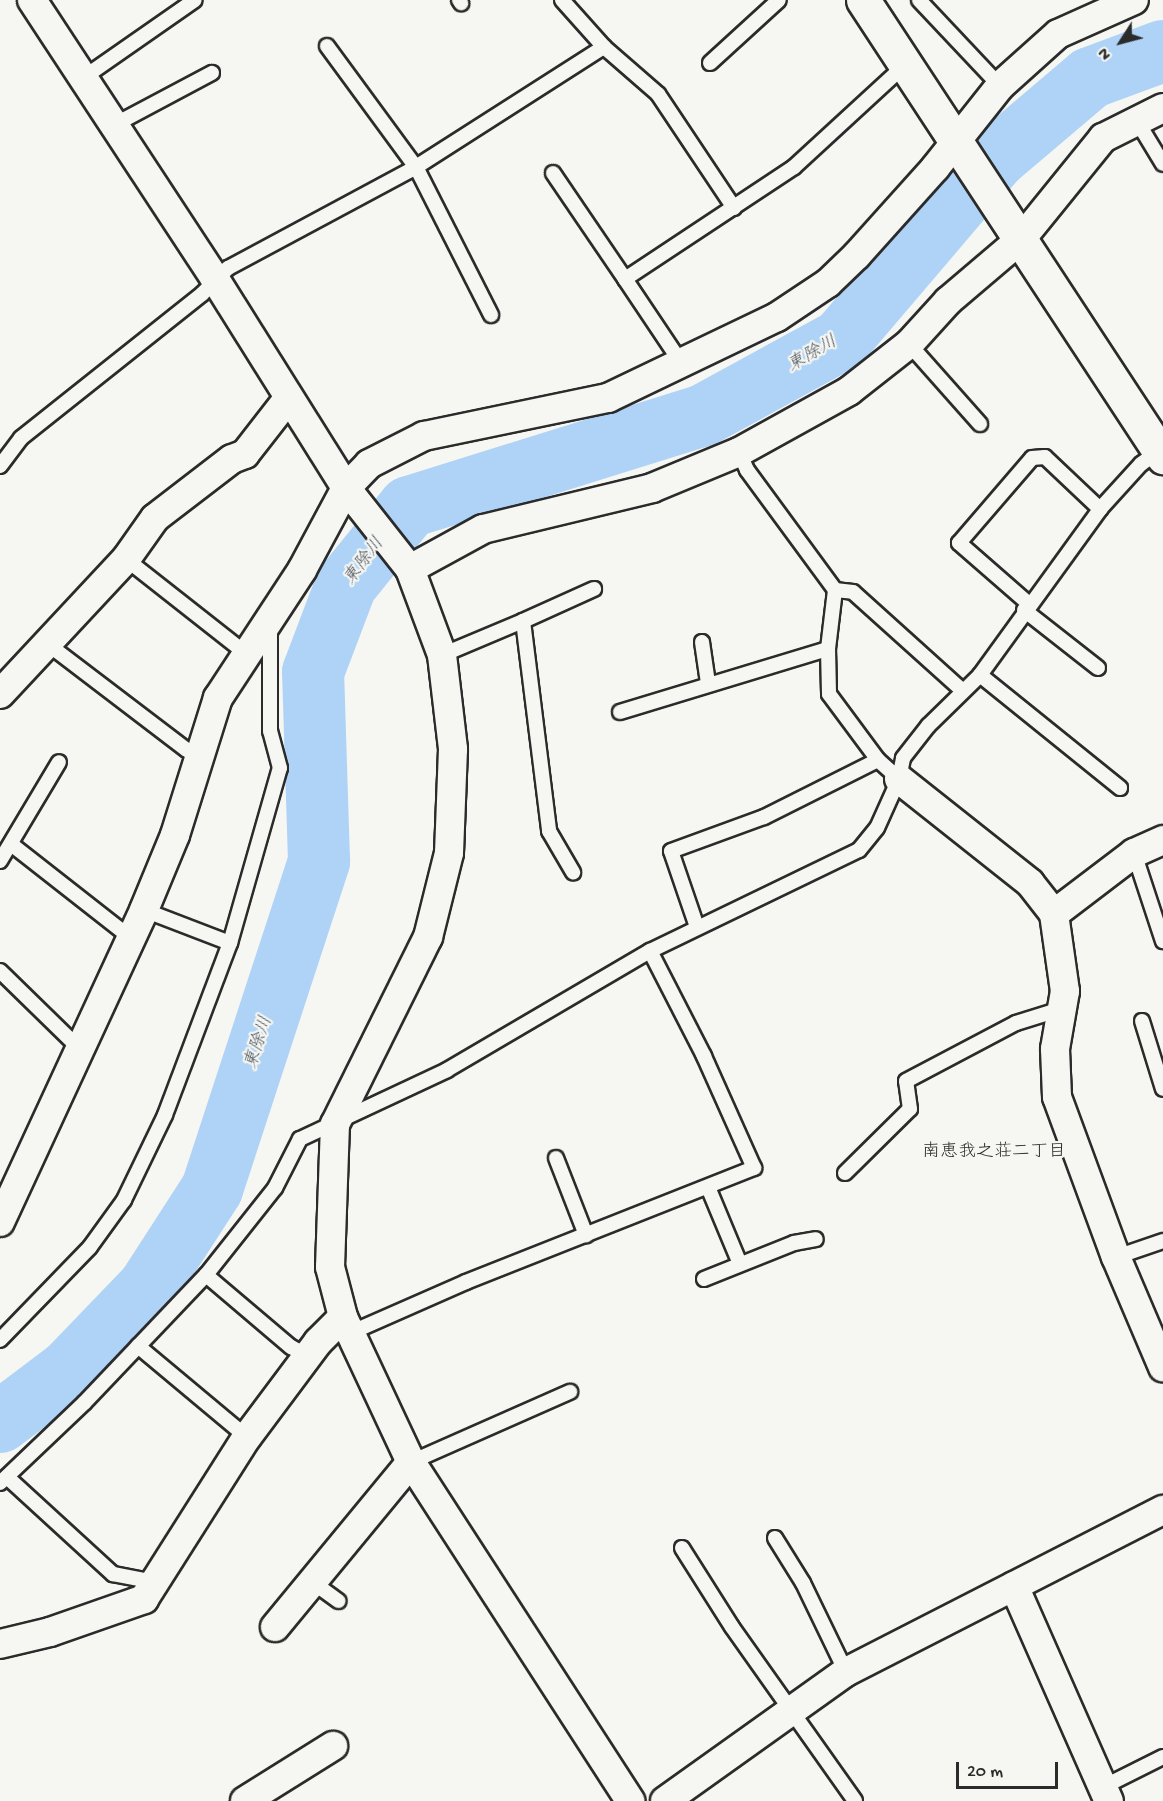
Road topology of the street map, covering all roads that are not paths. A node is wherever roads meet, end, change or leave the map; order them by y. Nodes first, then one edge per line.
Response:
1 (32, 0) edge
2 (195, 0) edge
3 (562, 0) edge
4 (779, 0) edge
5 (863, 0) edge
6 (919, 0) edge
7 (1130, 0) edge
8 (327, 46) dead end
9 (604, 47) junction
10 (710, 63) dead end
11 (906, 64) junction
12 (212, 73) dead end
13 (83, 78) junction
14 (1000, 86) junction
15 (1163, 108) edge
16 (1137, 121) junction
17 (114, 125) junction
18 (956, 141) junction
19 (1163, 164) edge
20 (416, 166) junction
21 (553, 173) dead end
22 (734, 208) junction
23 (1022, 238) junction
24 (215, 279) junction
25 (625, 279) junction
26 (491, 315) dead end
27 (909, 344) junction
28 (682, 364) junction
29 (287, 400) junction
30 (980, 424) dead end
31 (1162, 451) edge
32 (738, 452) junction
33 (0, 466) edge
34 (346, 488) junction
35 (1100, 509) junction
36 (126, 559) junction
37 (410, 569) junction
38 (594, 590) dead end
39 (834, 590) junction
40 (1027, 607) junction
41 (270, 621) junction
42 (523, 621) junction
43 (702, 642) dead end
44 (49, 645) junction
45 (828, 649) junction
46 (442, 655) junction
47 (248, 656) junction
48 (1098, 668) dead end
49 (980, 675) junction
50 (708, 683) junction
51 (962, 690) junction
52 (0, 694) edge
53 (620, 712) dead end
54 (201, 755) junction
55 (878, 760) junction
56 (59, 762) dead end
57 (899, 779) junction
58 (1120, 788) dead end
59 (1163, 840) edge
60 (11, 844) junction
61 (1134, 853) junction
62 (0, 861) edge
63 (573, 872) dead end
64 (144, 910) junction
65 (1054, 915) junction
66 (697, 927) junction
67 (131, 938) junction
68 (1163, 941) edge
69 (230, 943) junction
70 (650, 951) junction
71 (0, 971) edge
72 (1061, 1009) junction
73 (1142, 1021) dead end
74 (80, 1049) junction
75 (1163, 1089) edge
76 (335, 1124) junction
77 (556, 1158) dead end
78 (845, 1173) dead end
79 (8, 1179) edge
80 (708, 1187) junction
81 (0, 1222) edge
82 (586, 1235) junction
83 (816, 1239) dead end
84 (1163, 1241) edge
85 (1116, 1257) junction
86 (740, 1264) junction
87 (206, 1275) junction
88 (704, 1280) dead end
89 (346, 1325) junction
90 (0, 1340) edge
91 (138, 1346) junction
92 (308, 1356) junction
93 (1163, 1367) edge
94 (570, 1392) dead end
95 (247, 1437) junction
96 (411, 1462) junction
97 (4, 1480) edge
98 (1163, 1510) edge
99 (775, 1538) dead end
100 (682, 1548) dead end
101 (312, 1581) junction
102 (155, 1582) junction
103 (1014, 1586) junction
104 (339, 1601) dead end
105 (275, 1627) dead end
106 (0, 1644) edge
107 (846, 1672) junction
108 (792, 1711) junction
109 (333, 1746) dead end
110 (1163, 1757) edge
111 (1106, 1794) edge
112 (245, 1801) edge
113 (630, 1801) edge
114 (665, 1801) edge
115 (855, 1801) edge

1 - 13 street
2 - 13 lane
3 - 9 lane
4 - 10 lane
5 - 11 street
6 - 14 lane
7 - 14 street
8 - 20 lane
9 - 20 lane
9 - 22 lane
11 - 18 street
11 - 22 lane
12 - 17 lane
13 - 17 street
14 - 18 street
15 - 16 street
16 - 19 lane
16 - 23 street
17 - 24 street
18 - 23 street
18 - 28 street
20 - 24 lane
20 - 26 lane
21 - 25 lane
22 - 25 lane
23 - 27 street
23 - 31 street
24 - 29 street
24 - 33 lane
25 - 28 lane
27 - 30 lane
27 - 32 street
28 - 34 street
29 - 34 street
29 - 36 street
31 - 35 lane
32 - 37 street
32 - 39 lane
34 - 37 street
34 - 41 street
35 - 40 lane
35 - 40 lane
36 - 44 street
36 - 47 lane
37 - 46 street
38 - 42 lane
39 - 45 lane
39 - 51 lane
40 - 48 lane
40 - 49 lane
41 - 47 street
41 - 69 lane
42 - 46 lane
42 - 63 lane
43 - 50 lane
44 - 52 street
44 - 54 lane
45 - 50 lane
45 - 55 lane
46 - 76 street
47 - 54 street
49 - 51 lane
49 - 58 lane
50 - 53 lane
51 - 57 lane
54 - 64 street
55 - 57 lane
55 - 66 lane
56 - 60 lane
57 - 65 street
57 - 66 lane
59 - 61 street
60 - 62 lane
60 - 67 lane
61 - 65 street
61 - 68 lane
64 - 67 street
64 - 69 lane
65 - 72 street
66 - 70 lane
67 - 74 street
69 - 90 lane
70 - 76 lane
70 - 80 lane
71 - 74 lane
72 - 78 lane
72 - 85 street
73 - 75 lane
74 - 79 street
76 - 87 lane
76 - 89 street
77 - 82 lane
79 - 81 street
80 - 82 lane
80 - 86 lane
82 - 89 lane
83 - 86 lane
84 - 85 lane
85 - 93 street
86 - 88 lane
87 - 91 lane
87 - 92 lane
89 - 92 street
89 - 96 street
91 - 95 lane
91 - 97 lane
92 - 95 street
94 - 96 lane
95 - 102 street
96 - 101 street
96 - 113 street
97 - 102 lane
98 - 103 street
99 - 107 lane
100 - 108 lane
101 - 104 lane
101 - 105 street
102 - 106 street
103 - 107 street
103 - 111 street
107 - 108 street
108 - 114 street
108 - 115 lane
109 - 112 street
110 - 111 lane

